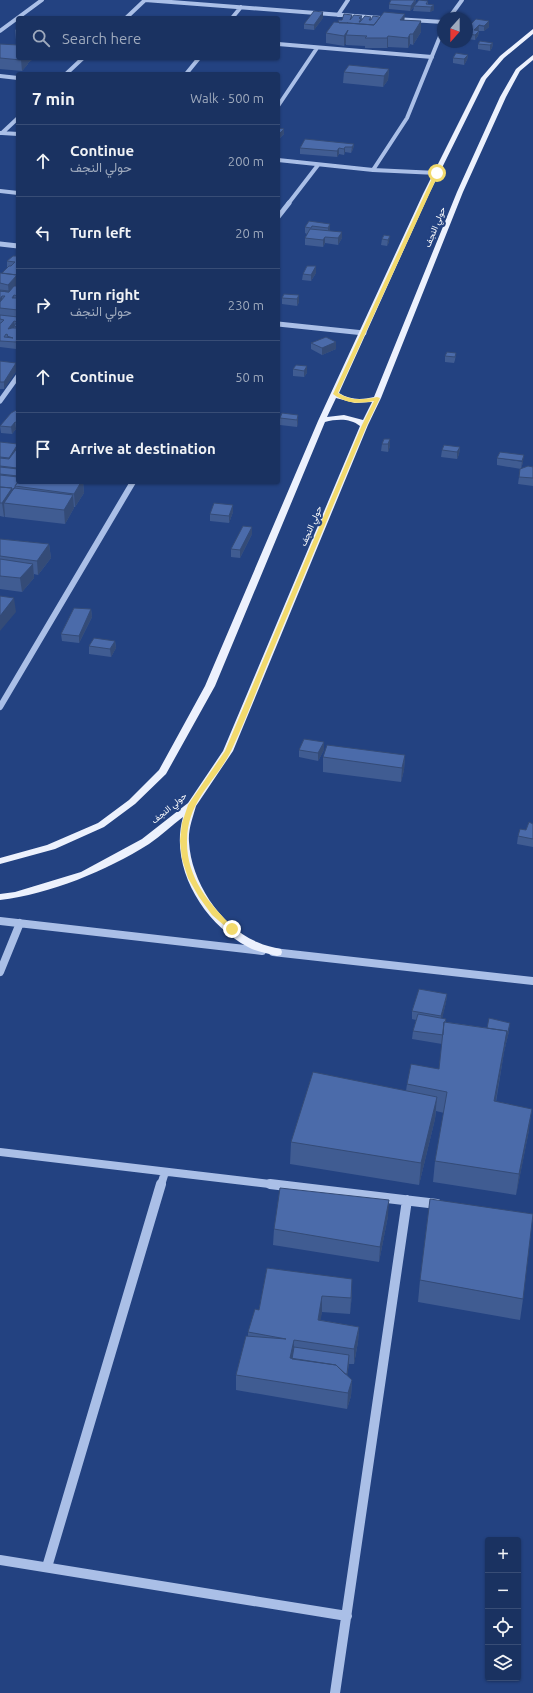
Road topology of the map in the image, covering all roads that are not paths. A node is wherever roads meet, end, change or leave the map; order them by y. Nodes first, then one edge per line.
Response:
1 (42, 0) edge
2 (145, 0) edge
3 (348, 0) edge
4 (462, 0) edge
5 (241, 7) junction
6 (453, 12) edge
7 (338, 15) junction
8 (20, 16) edge
9 (128, 16) edge
10 (234, 16) edge
11 (383, 18) edge
12 (16, 19) edge
13 (390, 19) edge
14 (437, 22) edge
15 (0, 31) edge
16 (533, 31) edge
17 (280, 44) edge
18 (437, 44) edge
19 (317, 48) junction
20 (432, 57) junction
21 (533, 57) edge
22 (81, 60) edge
23 (197, 60) edge
24 (68, 72) edge
25 (188, 72) edge
26 (0, 76) edge
27 (16, 78) edge
28 (280, 103) edge
29 (16, 120) edge
30 (1, 133) edge
31 (16, 134) edge
32 (280, 160) edge
33 (318, 165) junction
34 (373, 170) junction
35 (437, 173) junction
36 (0, 191) edge
37 (16, 193) edge
38 (280, 214) edge
39 (0, 244) edge
40 (16, 246) edge
41 (280, 324) edge
42 (364, 333) junction
43 (16, 379) edge
44 (336, 394) junction
45 (377, 398) junction
46 (0, 401) edge
47 (322, 421) junction
48 (364, 425) junction
49 (132, 484) edge
50 (0, 706) edge
51 (191, 805) junction
52 (0, 862) edge
53 (0, 897) edge
54 (0, 921) edge
55 (20, 923) junction
56 (277, 952) junction
57 (0, 972) edge
58 (533, 981) edge
59 (0, 1152) edge
60 (165, 1172) junction
61 (407, 1200) junction
62 (447, 1205) edge
63 (0, 1560) edge
64 (46, 1567) junction
65 (347, 1616) junction
66 (335, 1693) edge

1 - 8 street
2 - 5 street
2 - 9 street
3 - 7 street
4 - 6 street
5 - 7 street
5 - 10 street
7 - 11 street
12 - 15 street
13 - 14 street
16 - 35 main road, حولي النجف
17 - 19 street
18 - 20 street
19 - 20 street
19 - 28 street
20 - 34 street
21 - 45 main road, حولي النجف
22 - 24 street
23 - 25 street
26 - 27 street
29 - 30 street
30 - 31 street
32 - 33 street
33 - 34 street
33 - 38 street
34 - 35 street
35 - 42 main road, حولي النجف
36 - 37 street
39 - 40 street
41 - 42 street
42 - 44 main road, حولي النجف
43 - 46 street
44 - 45 main road
44 - 47 main road, حولي النجف
45 - 48 main road, حولي النجف
47 - 48 main road
47 - 52 main road, حولي النجف
48 - 51 main road, حولي النجف
49 - 50 street
51 - 53 main road, حولي النجف
51 - 56 main road
54 - 55 street
55 - 56 street
55 - 57 street
56 - 58 street
59 - 60 street
60 - 61 street
60 - 64 street
61 - 62 street
61 - 65 street
63 - 64 street
64 - 65 street
65 - 66 street

